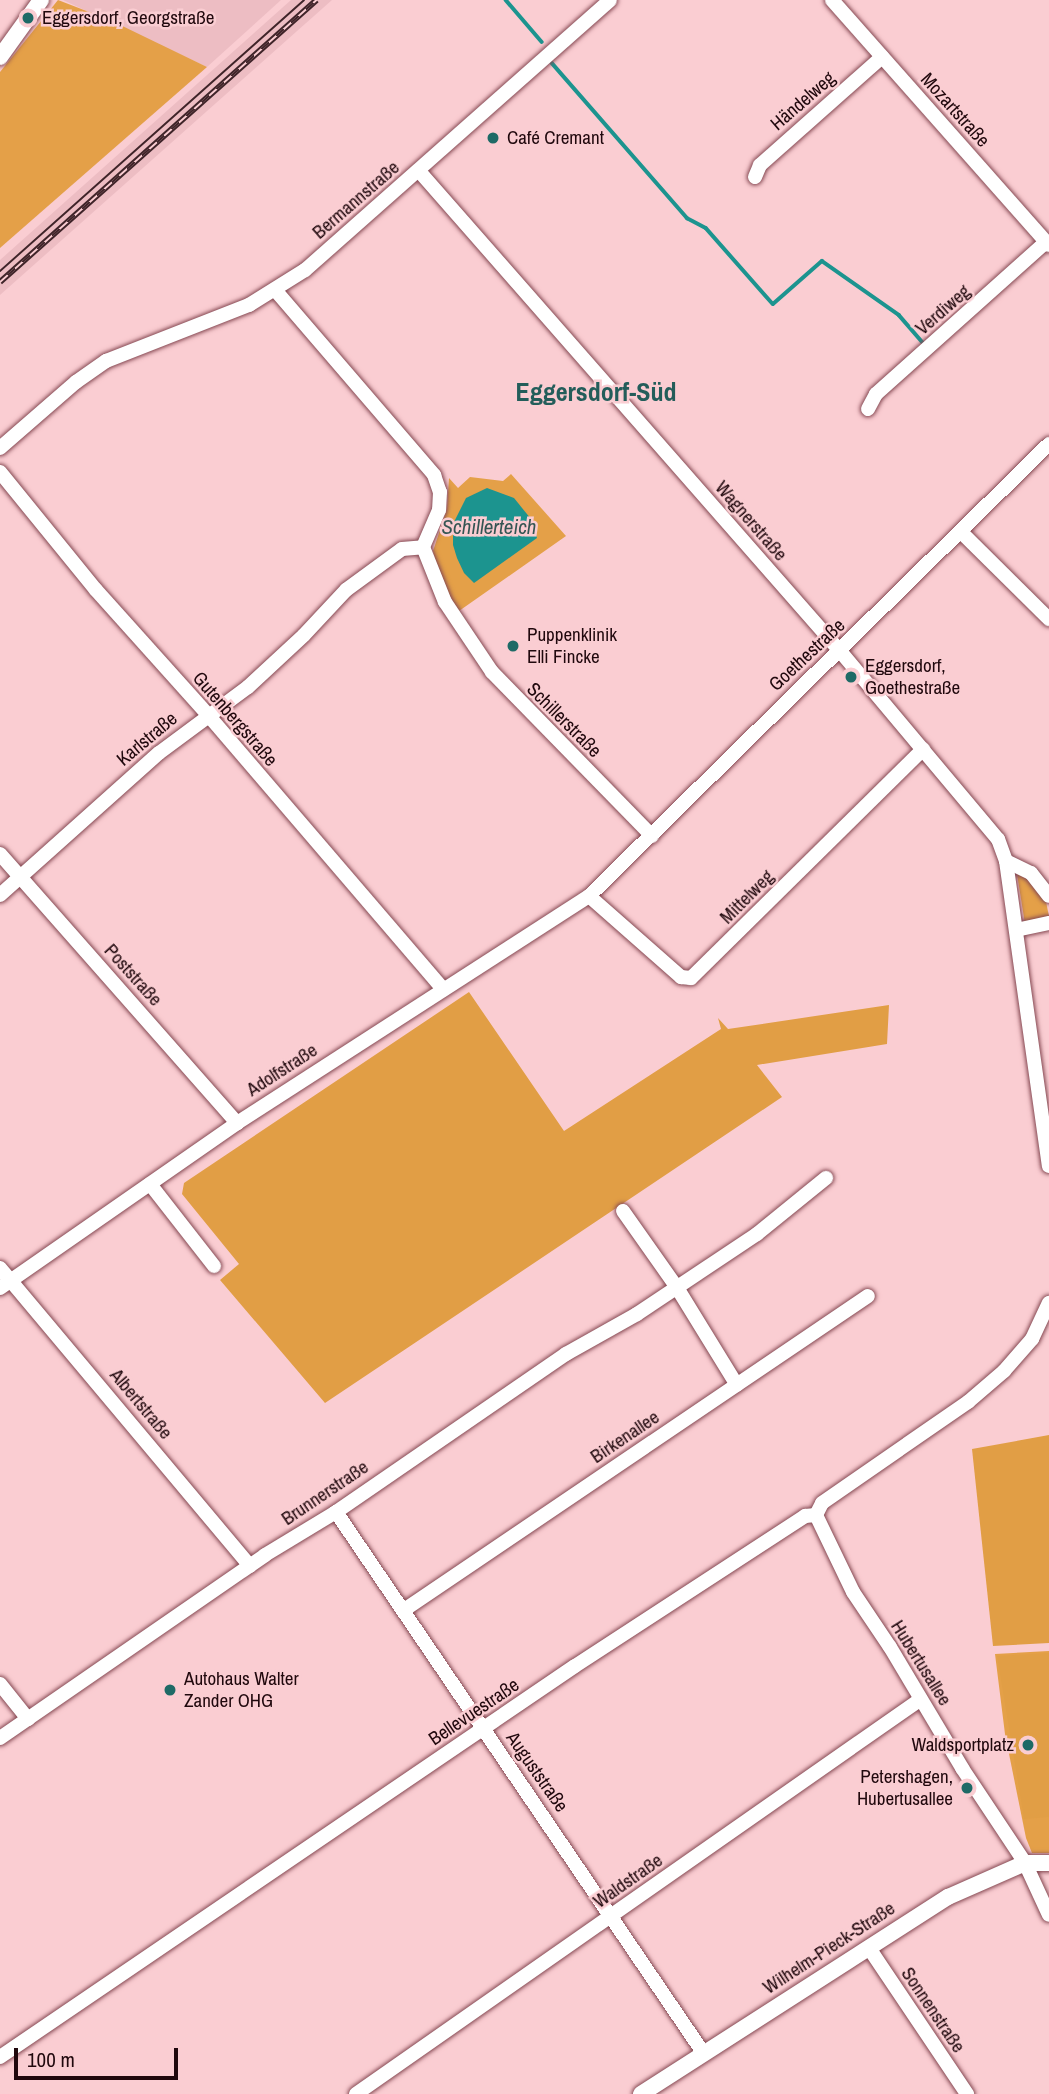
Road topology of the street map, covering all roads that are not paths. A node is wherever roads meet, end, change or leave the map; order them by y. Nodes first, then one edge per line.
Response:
1 (41, 0) edge
2 (610, 0) edge
3 (832, 0) edge
4 (0, 57) edge
5 (882, 57) junction
6 (419, 171) junction
7 (755, 177) dead end
8 (1048, 243) edge
9 (275, 291) junction
10 (868, 409) dead end
11 (1049, 444) edge
12 (0, 448) edge
13 (0, 472) edge
14 (961, 532) junction
15 (423, 547) junction
16 (1049, 619) edge
17 (840, 650) junction
18 (209, 716) junction
19 (923, 749) junction
20 (652, 836) junction
21 (0, 854) edge
22 (1006, 861) junction
23 (20, 877) junction
24 (0, 895) edge
25 (590, 895) junction
26 (1049, 896) edge
27 (1049, 923) edge
28 (1016, 930) junction
29 (443, 989) junction
30 (237, 1123) junction
31 (1049, 1166) edge
32 (826, 1178) dead end
33 (150, 1184) junction
34 (623, 1211) dead end
35 (214, 1266) dead end
36 (0, 1268) edge
37 (5, 1284) edge
38 (676, 1286) junction
39 (868, 1296) dead end
40 (1049, 1303) edge
41 (737, 1385) junction
42 (336, 1512) junction
43 (816, 1514) junction
44 (250, 1566) junction
45 (404, 1610) junction
46 (0, 1684) edge
47 (921, 1699) junction
48 (28, 1719) junction
49 (484, 1728) junction
50 (0, 1738) edge
51 (1025, 1863) junction
52 (1049, 1863) edge
53 (1049, 1914) edge
54 (612, 1916) junction
55 (869, 1948) junction
56 (704, 2054) junction
57 (0, 2057) edge
58 (356, 2094) edge
59 (642, 2094) edge
60 (967, 2094) edge

1 - 4 street
2 - 6 street, Bermannstraße
3 - 5 street, Mozartstraße
5 - 7 street, Händelweg
5 - 8 street, Mozartstraße
6 - 9 street, Bermannstraße
6 - 17 street, Wagnerstraße
8 - 10 street, Verdiweg
9 - 12 street, Bermannstraße
9 - 15 street
11 - 14 street, Goethestraße
13 - 18 street, Gutenbergstraße
14 - 16 street
14 - 17 street, Goethestraße
15 - 18 street, Karlstraße
15 - 20 street, Schillerstraße
17 - 19 street, Wagnerstraße
17 - 20 street, Goethestraße
18 - 23 street, Karlstraße
18 - 29 street, Gutenbergstraße
19 - 22 street, Wagnerstraße
19 - 25 street, Mittelweg
20 - 25 street, Goethestraße
21 - 23 street, Poststraße
22 - 26 street
22 - 28 street
23 - 24 street, Karlstraße
23 - 30 street, Poststraße
25 - 29 street, Adolfstraße
27 - 28 street
28 - 31 street
29 - 30 street, Adolfstraße
30 - 33 street, Adolfstraße
32 - 38 street, Brunnerstraße
33 - 35 street
33 - 37 street, Adolfstraße
34 - 38 street
36 - 37 street, Albertstraße
37 - 44 street, Albertstraße
38 - 41 street
38 - 42 street, Brunnerstraße
39 - 41 street, Birkenallee
40 - 43 street, Bellevuestraße
41 - 45 street, Birkenallee
42 - 44 street, Brunnerstraße
42 - 45 street, Auguststraße
43 - 47 street, Hubertusallee
43 - 49 street, Bellevuestraße
44 - 48 street, Brunnerstraße
45 - 49 street, Auguststraße
46 - 48 street
47 - 51 street, Hubertusallee
47 - 54 street, Waldstraße
48 - 50 street, Brunnerstraße
49 - 54 street, Auguststraße
49 - 57 street, Bellevuestraße
51 - 52 street, Wilhelm-Pieck-Straße
51 - 53 street, Hubertusallee
51 - 55 street, Wilhelm-Pieck-Straße
54 - 56 street, Auguststraße
54 - 58 street, Waldstraße
55 - 56 street, Wilhelm-Pieck-Straße
55 - 60 street, Sonnenstraße
56 - 59 street, Wilhelm-Pieck-Straße

